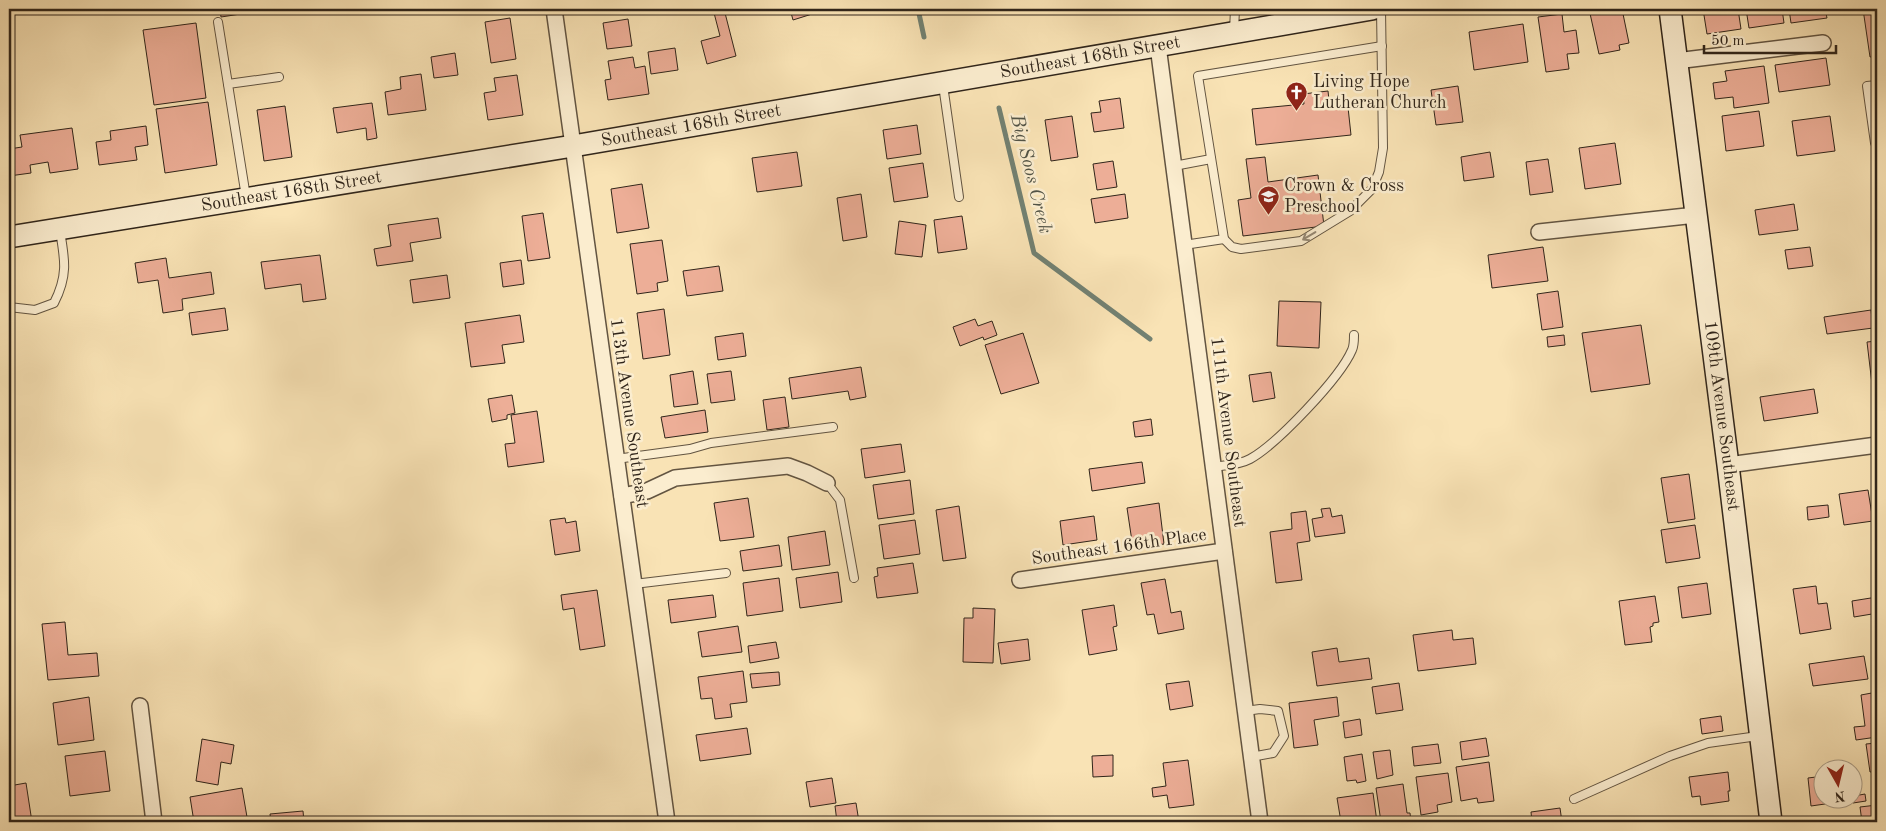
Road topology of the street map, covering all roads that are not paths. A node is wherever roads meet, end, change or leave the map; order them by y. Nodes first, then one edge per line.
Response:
1 (554, 9) edge
2 (1235, 9) edge
3 (1372, 9) edge
4 (1381, 9) edge
5 (1670, 9) edge
6 (218, 22) dead end
7 (1234, 32) junction
8 (1823, 42) dead end
9 (1158, 46) junction
10 (1382, 46) junction
11 (1676, 60) junction
12 (279, 77) dead end
13 (943, 83) junction
14 (228, 84) junction
15 (1877, 84) edge
16 (1875, 143) dead end
17 (573, 146) junction
18 (1211, 160) junction
19 (1174, 166) junction
20 (959, 197) dead end
21 (246, 199) junction
22 (1696, 215) junction
23 (60, 229) junction
24 (1539, 232) dead end
25 (9, 237) edge
26 (1224, 238) junction
27 (1184, 245) junction
28 (9, 307) edge
29 (1354, 335) dead end
30 (833, 427) dead end
31 (1877, 445) edge
32 (616, 460) junction
33 (1728, 465) junction
34 (1213, 467) junction
35 (827, 483) joint
36 (622, 496) junction
37 (1224, 551) junction
38 (726, 573) dead end
39 (854, 578) dead end
40 (1020, 580) dead end
41 (634, 584) junction
42 (140, 706) dead end
43 (1245, 711) junction
44 (1760, 736) junction
45 (1251, 757) junction
46 (1574, 799) dead end
47 (154, 822) edge
48 (667, 822) edge
49 (1260, 822) edge
50 (1771, 822) edge

1 - 17 street, 113th Avenue Southeast
2 - 7 lane
3 - 7 street, Southeast 168th Street
4 - 10 lane
5 - 11 street, 109th Avenue Southeast
6 - 14 lane
7 - 9 street, Southeast 168th Street
8 - 11 street
9 - 13 street, Southeast 168th Street
9 - 19 street, 111th Avenue Southeast
10 - 18 lane
10 -> 26 lane
11 - 22 street, 109th Avenue Southeast
12 - 14 lane
13 - 17 street, Southeast 168th Street
13 - 20 lane
14 - 21 lane
15 - 16 lane
17 - 21 street, Southeast 168th Street
17 - 32 street, 113th Avenue Southeast
18 - 19 lane
18 - 26 lane
19 - 27 street, 111th Avenue Southeast
21 - 23 street, Southeast 168th Street
22 - 24 street
22 - 33 street, 109th Avenue Southeast
23 - 25 street, Southeast 168th Street
23 - 28 lane
26 - 27 lane
27 - 34 street, 111th Avenue Southeast
29 - 34 lane
30 - 32 lane
31 - 33 street
32 - 36 street, 113th Avenue Southeast
33 - 44 street, 109th Avenue Southeast
34 - 37 street, 111th Avenue Southeast
35 - 36 street
35 - 39 lane
36 - 41 street, 113th Avenue Southeast
37 - 40 street, Southeast 166th Place
37 - 43 street, 111th Avenue Southeast
38 - 41 lane
41 - 48 street, 113th Avenue Southeast
42 - 47 street
43 - 45 street, 111th Avenue Southeast
43 - 45 lane
44 - 46 lane
44 - 50 street, 109th Avenue Southeast
45 - 49 street, 111th Avenue Southeast

